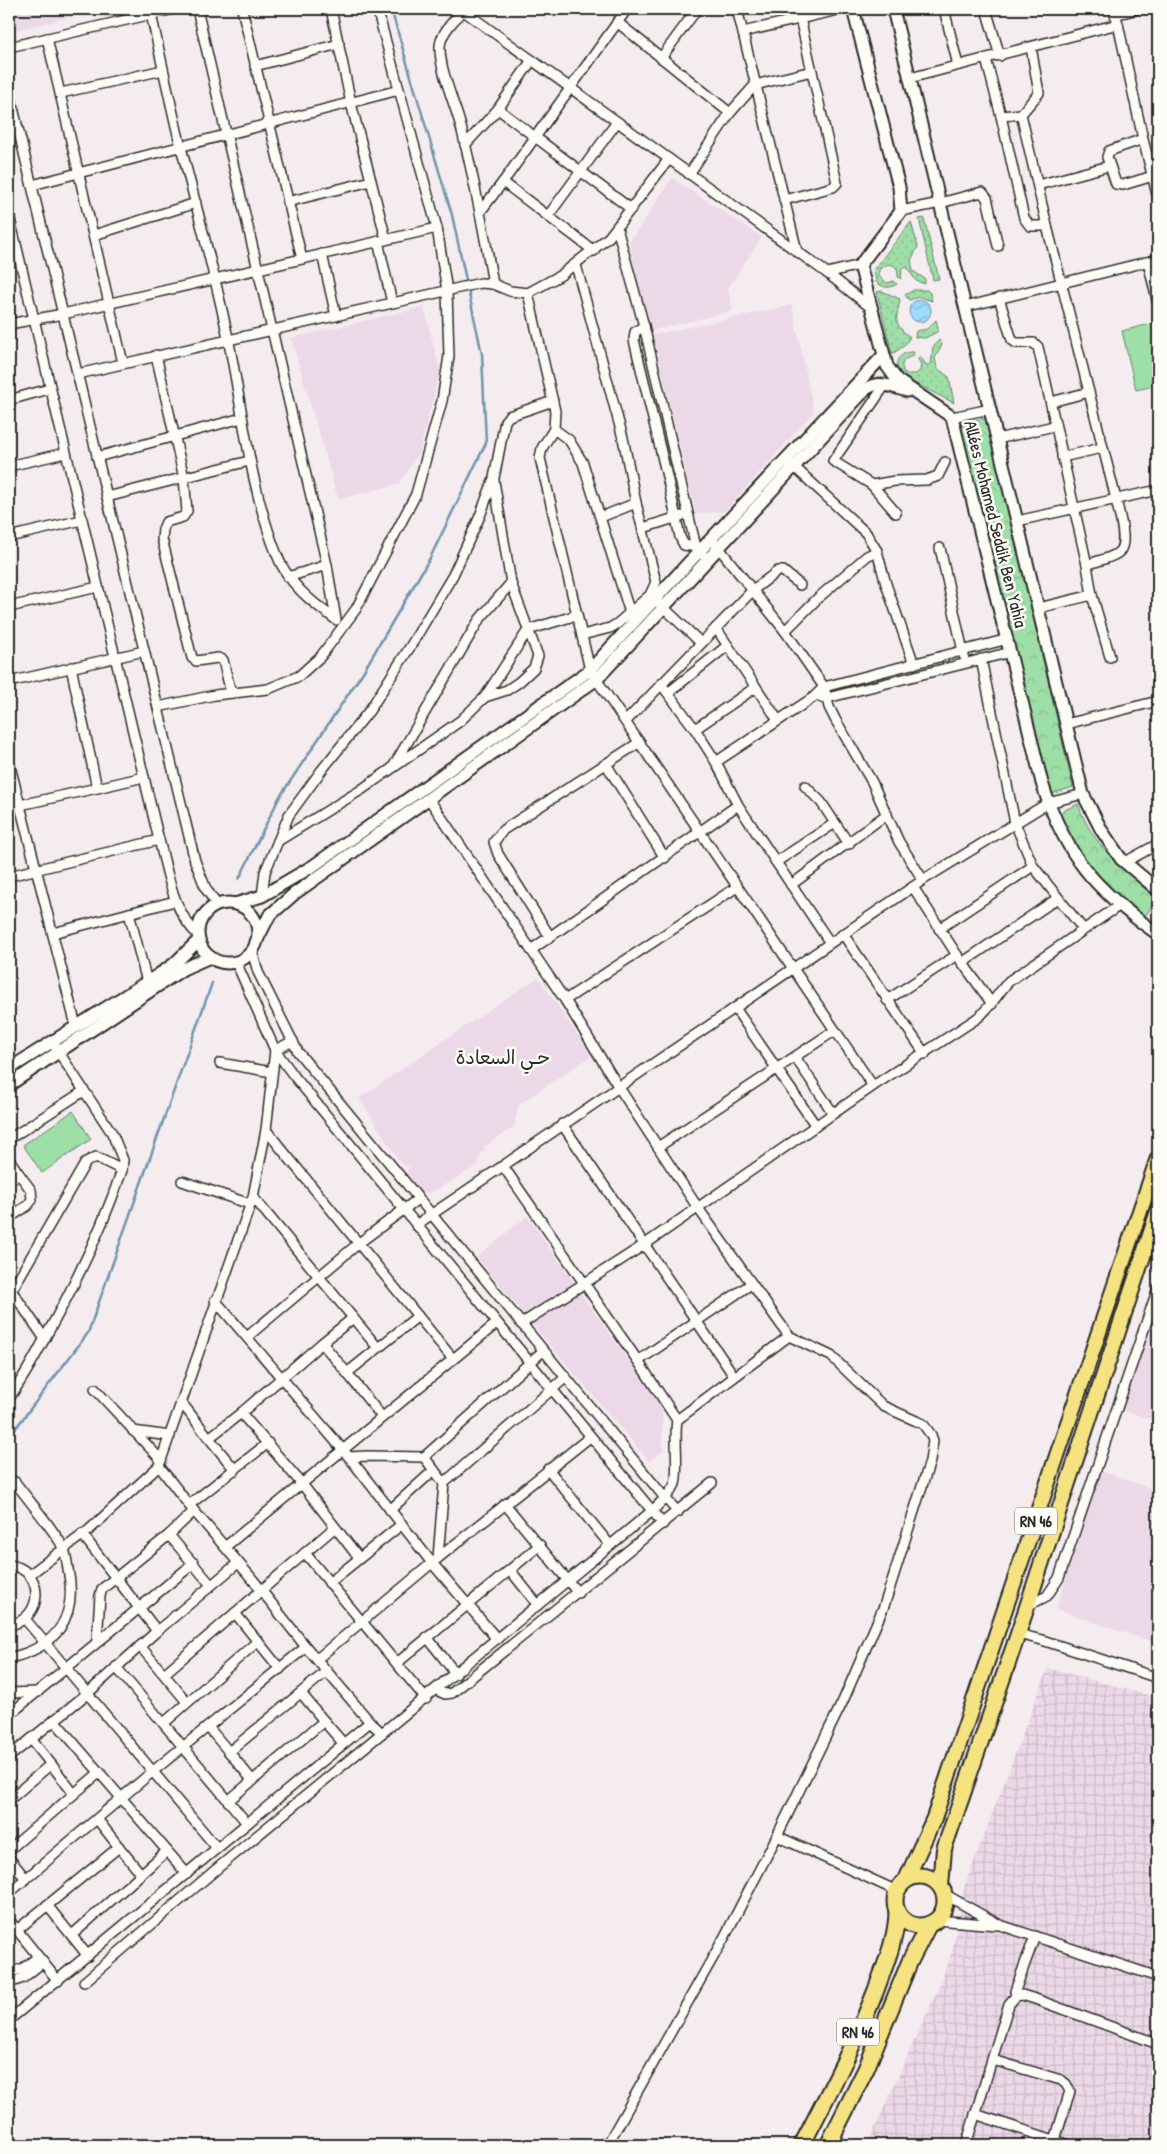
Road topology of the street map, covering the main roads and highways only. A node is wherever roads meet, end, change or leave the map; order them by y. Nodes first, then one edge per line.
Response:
1 (1158, 1158) edge
2 (1158, 1211) edge
3 (902, 1886) junction
4 (943, 1891) junction
5 (897, 1913) junction
6 (932, 1922) junction
7 (802, 2145) edge
8 (828, 2145) edge

1 - 3 main road, RN 46
2 - 4 main road, RN 46
3 - 4 highway
3 - 5 highway
4 - 6 highway
5 - 6 highway
5 - 7 highway, RN 46
6 - 8 highway, RN 46

